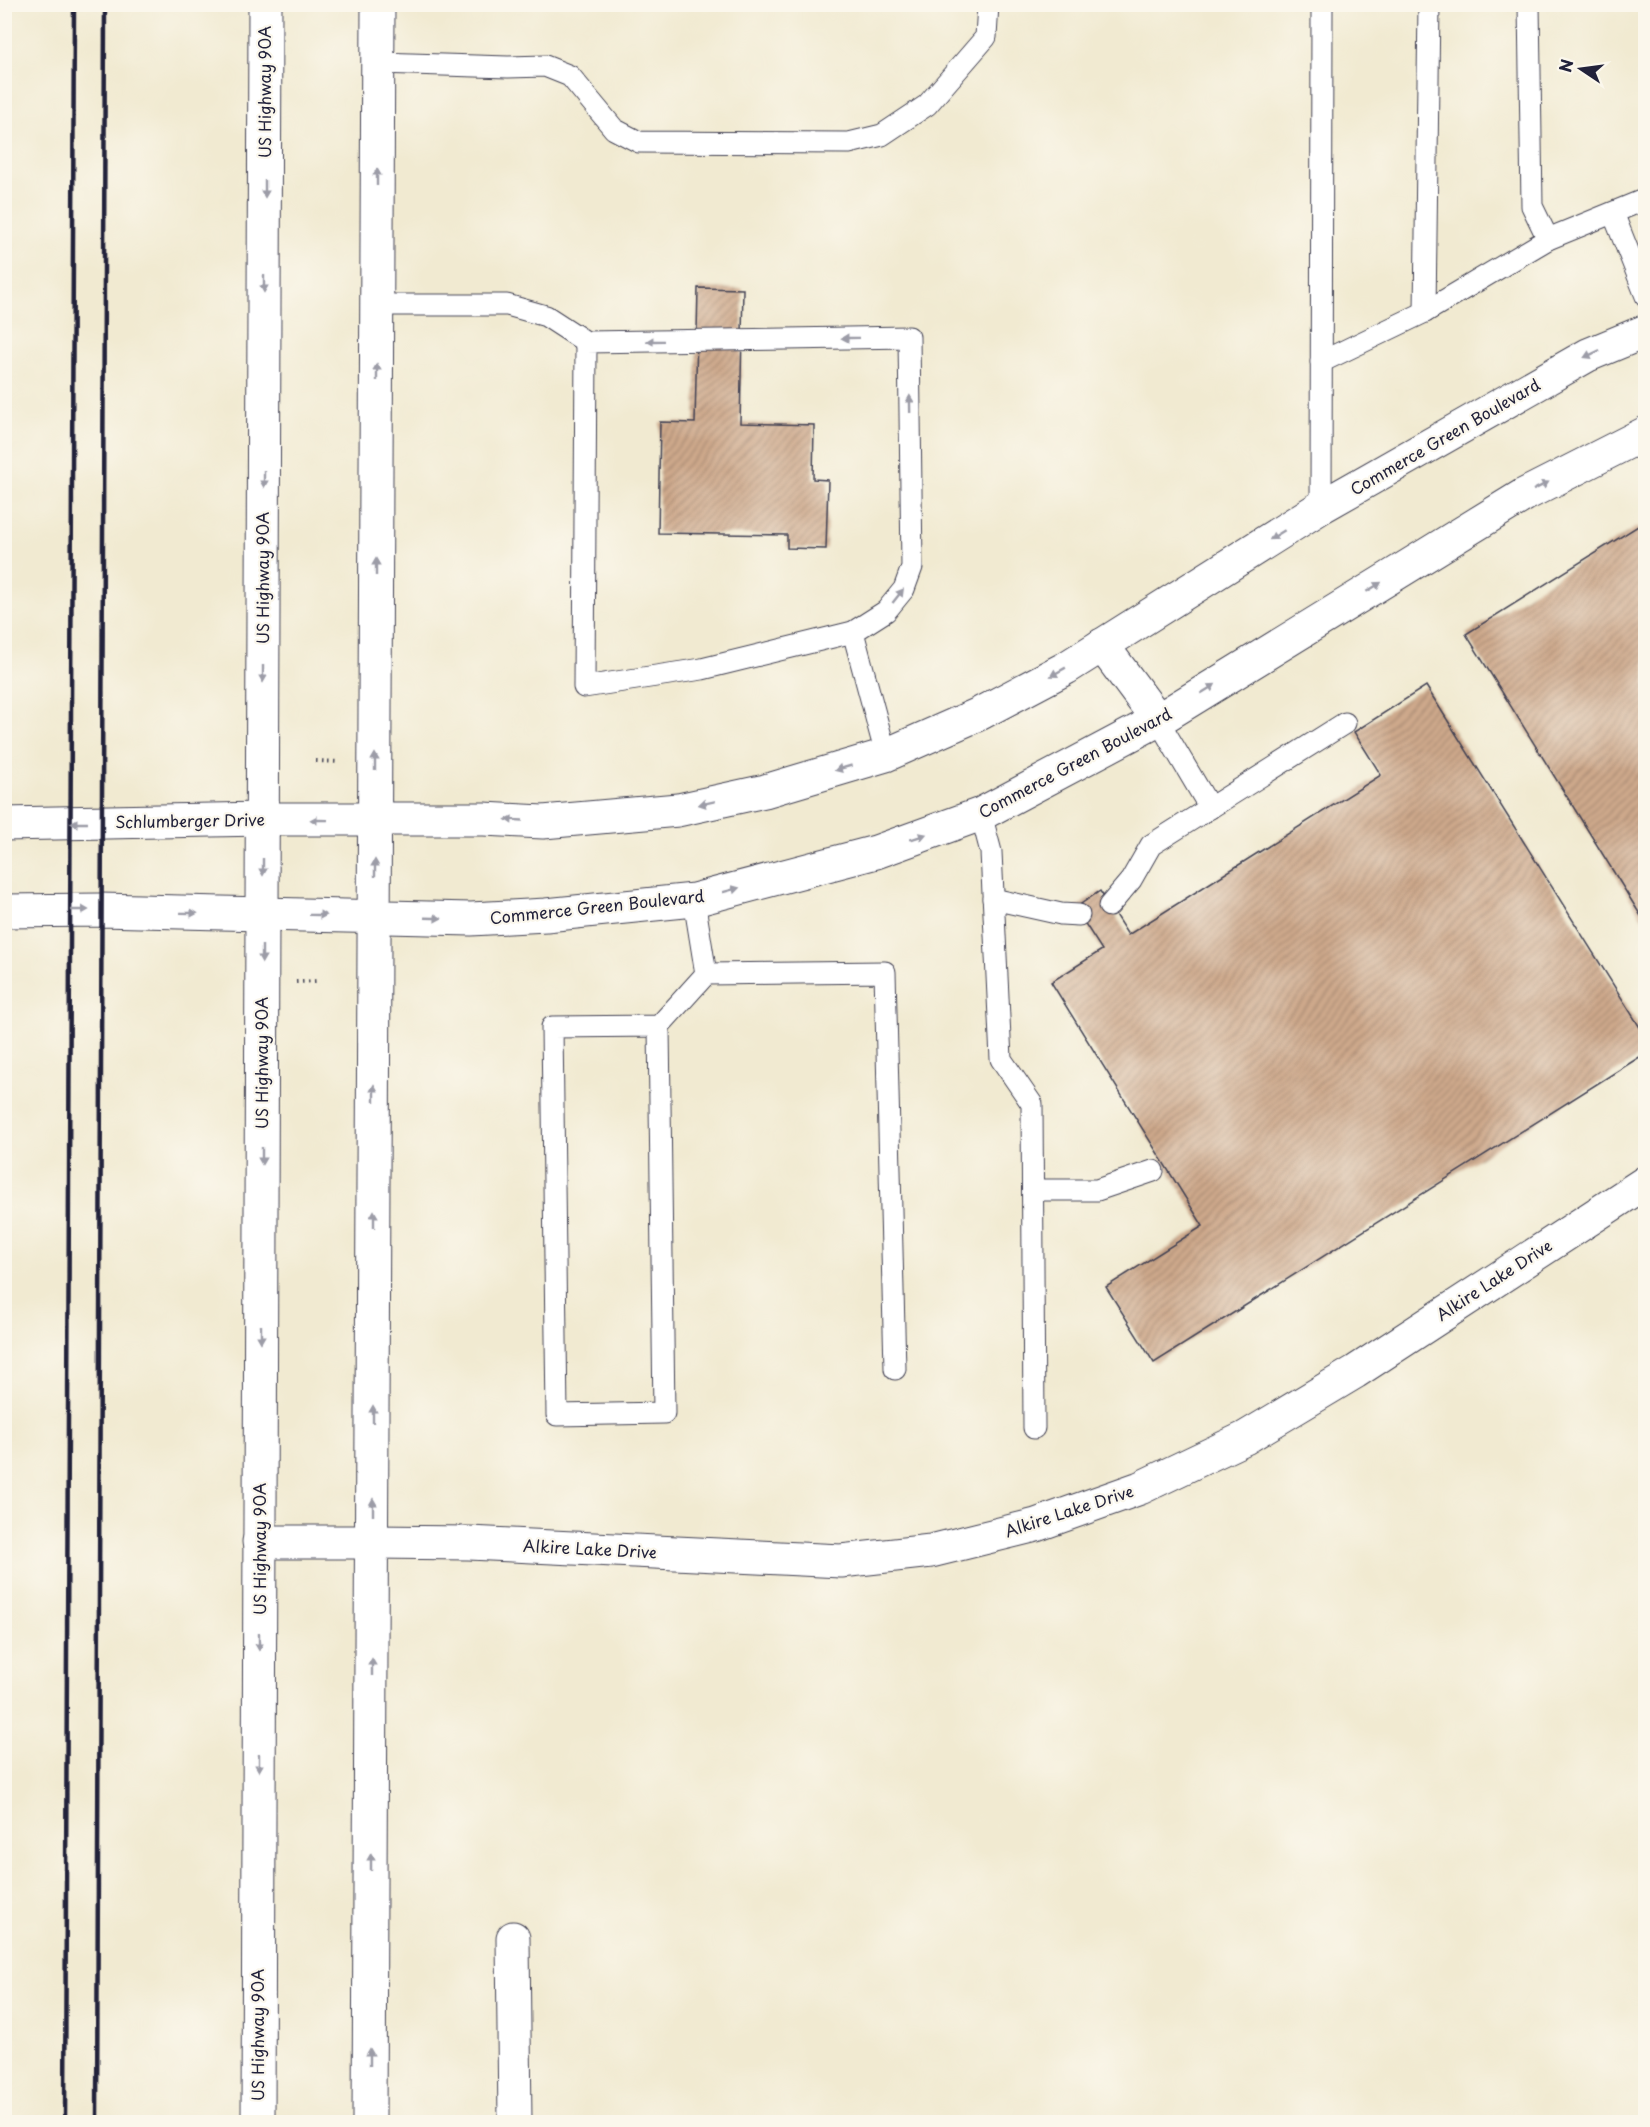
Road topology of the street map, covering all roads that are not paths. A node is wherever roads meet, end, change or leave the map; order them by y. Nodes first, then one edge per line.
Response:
1 (265, 4) edge
2 (378, 4) edge
3 (988, 4) edge
4 (1322, 4) edge
5 (1429, 4) edge
6 (1529, 4) edge
7 (378, 63) junction
8 (1646, 199) edge
9 (1613, 213) junction
10 (1548, 239) junction
11 (1646, 296) edge
12 (377, 305) junction
13 (1425, 312) junction
14 (1646, 331) edge
15 (586, 342) junction
16 (1321, 362) junction
17 (1646, 433) edge
18 (1322, 507) junction
19 (853, 632) junction
20 (1102, 645) junction
21 (1158, 720) junction
22 (1345, 723) dead end
23 (886, 755) junction
24 (1210, 808) junction
25 (981, 814) junction
26 (263, 819) junction
27 (375, 821) junction
28 (17, 824) edge
29 (993, 899) junction
30 (694, 900) junction
31 (1109, 906) dead end
32 (17, 911) edge
33 (262, 914) junction
34 (1079, 915) dead end
35 (375, 916) junction
36 (705, 974) junction
37 (659, 1026) junction
38 (1153, 1171) dead end
39 (1646, 1182) edge
40 (1033, 1190) junction
41 (895, 1369) dead end
42 (1034, 1428) dead end
43 (260, 1542) junction
44 (373, 1542) junction
45 (513, 1938) dead end
46 (258, 2122) edge
47 (369, 2122) edge
48 (515, 2122) edge

1 -> 26 street, US Highway 90A
2 - 7 street
3 - 7 lane
4 - 16 lane
5 - 13 lane
6 - 10 lane
12 -> 7 street
8 - 9 lane
9 - 10 lane
9 - 11 lane
10 - 13 lane
12 - 15 lane
27 -> 12 street
13 - 16 lane
14 -> 18 street, Commerce Green Boulevard
15 - 19 lane
19 -> 15 lane
16 - 18 lane
21 -> 17 street, Commerce Green Boulevard
18 -> 20 street, Commerce Green Boulevard
19 - 23 lane
20 - 21 street
20 -> 23 street, Commerce Green Boulevard
21 - 24 lane
21 - 25 street, Commerce Green Boulevard
22 - 24 lane
23 -> 27 street, Commerce Green Boulevard
24 - 31 lane
25 - 29 lane
30 -> 25 street, Commerce Green Boulevard
27 -> 26 street, Schlumberger Drive
26 -> 28 street, Schlumberger Drive
26 -> 33 street, US Highway 90A
35 -> 27 street
29 - 34 lane
29 - 40 lane
35 -> 30 street, Commerce Green Boulevard
30 - 36 lane
32 -> 33 street
33 -> 35 street, Commerce Green Boulevard
33 -> 43 street, US Highway 90A
44 -> 35 street
36 - 37 lane
36 - 41 lane
37 - 37 lane
38 - 40 lane
39 - 44 street, Alkire Lake Drive
40 - 42 lane
43 - 44 street, Alkire Lake Drive
43 -> 46 street, US Highway 90A
47 -> 44 street
45 - 48 street

